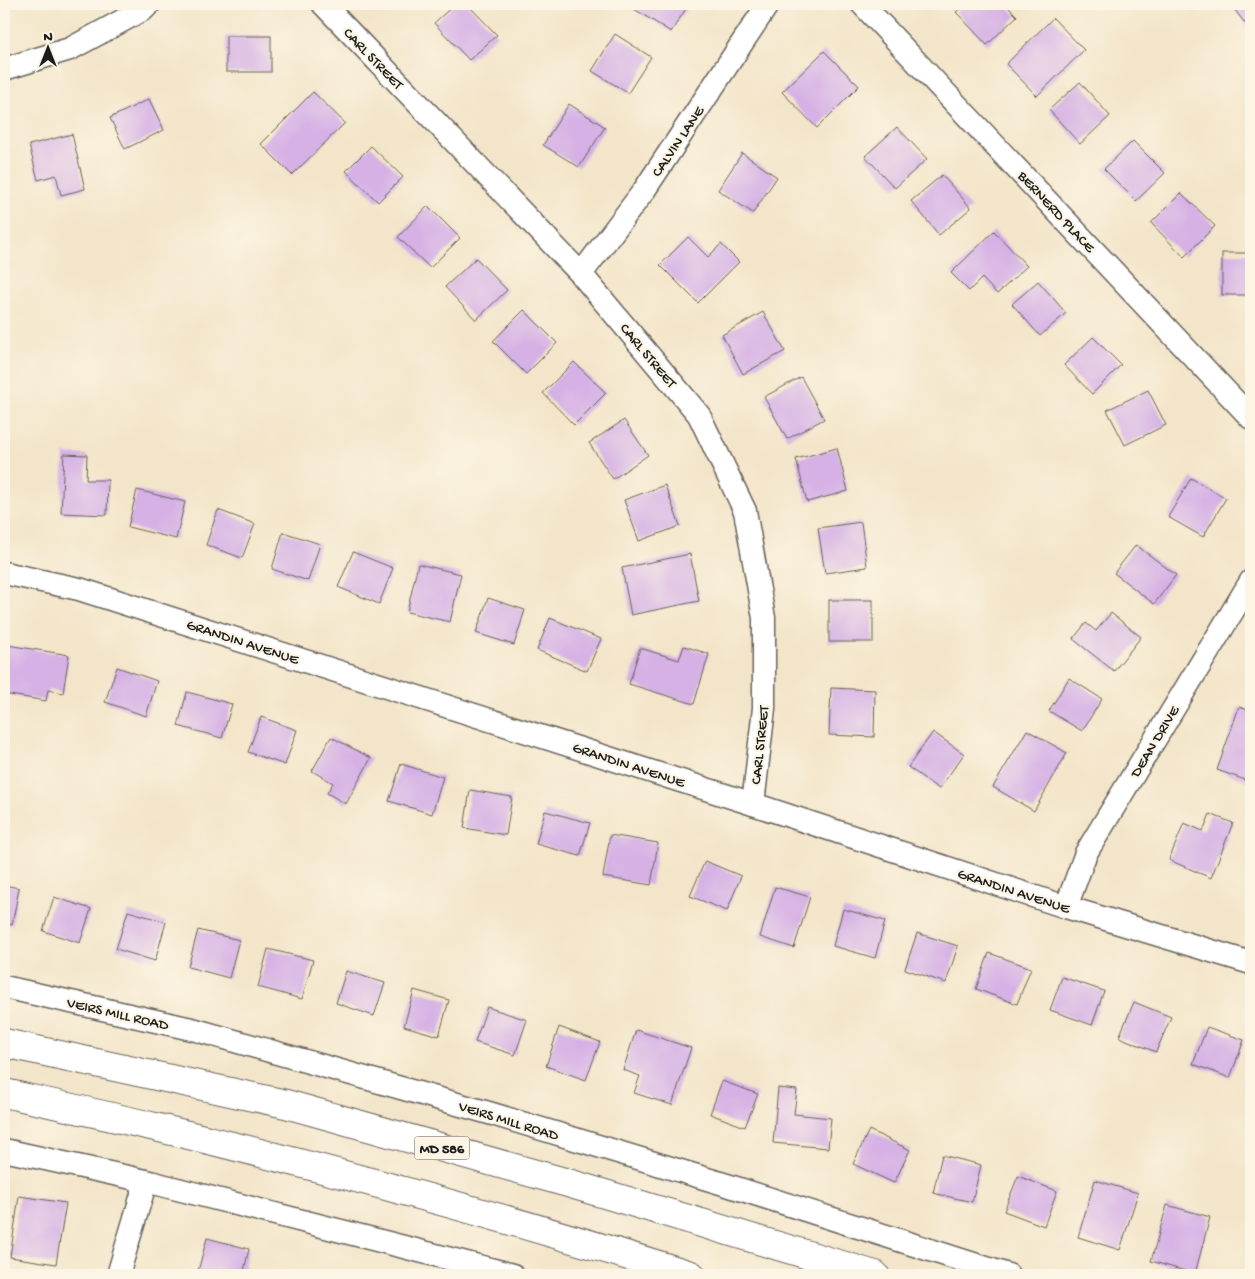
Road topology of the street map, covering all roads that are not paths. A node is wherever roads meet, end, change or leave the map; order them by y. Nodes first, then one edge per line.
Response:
1 (149, 4) edge
2 (323, 4) edge
3 (768, 4) edge
4 (862, 4) edge
5 (4, 69) edge
6 (581, 274) junction
7 (1251, 418) edge
8 (4, 573) edge
9 (1251, 581) edge
10 (753, 804) junction
11 (1066, 907) junction
12 (1251, 963) edge
13 (4, 987) edge
14 (4, 1043) edge
15 (4, 1093) edge
16 (4, 1150) edge
17 (146, 1181) junction
18 (118, 1275) edge
19 (513, 1275) edge
20 (691, 1275) edge
21 (875, 1275) edge
22 (1008, 1275) edge

1 - 5 street
2 - 6 street, CARL STREET
3 - 6 street, CALVIN LANE
4 - 7 street, BERNERD PLACE
6 - 10 street, CARL STREET
8 - 10 street, GRANDIN AVENUE
9 - 11 street, DEAN DRIVE
10 - 11 street, GRANDIN AVENUE
11 - 12 street, GRANDIN AVENUE
13 - 22 street, VEIRS MILL ROAD
14 - 21 main road, MD 586
15 - 20 main road
16 - 17 street
17 - 18 street
17 - 19 street

